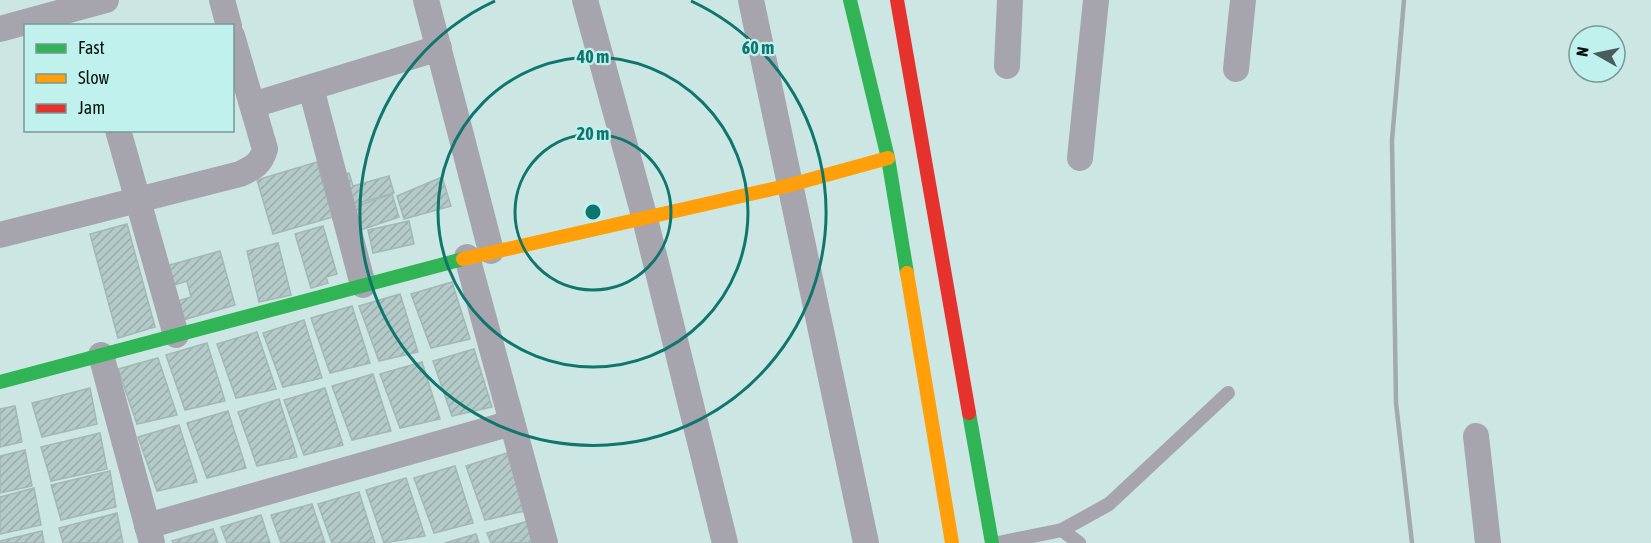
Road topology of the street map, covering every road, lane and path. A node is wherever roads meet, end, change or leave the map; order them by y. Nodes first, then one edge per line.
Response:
1 (222, 0) edge
2 (426, 0) edge
3 (585, 0) edge
4 (751, 0) edge
5 (850, 0) edge
6 (897, 0) edge
7 (1010, 0) edge
8 (1096, 0) edge
9 (1243, 0) edge
10 (89, 8) edge
11 (229, 24) edge
12 (0, 29) edge
13 (234, 43) edge
14 (439, 48) junction
15 (1007, 66) dead end
16 (1236, 69) dead end
17 (311, 88) junction
18 (253, 105) junction
19 (118, 132) edge
20 (888, 158) junction
21 (1080, 158) dead end
22 (790, 185) junction
23 (137, 200) junction
24 (645, 219) junction
25 (0, 235) edge
26 (479, 254) junction
27 (363, 285) junction
28 (176, 335) junction
29 (101, 355) junction
30 (0, 382) edge
31 (1228, 393) dead end
32 (513, 423) junction
33 (1476, 436) dead end
34 (1062, 530) junction
35 (150, 534) edge
36 (545, 543) edge
37 (725, 543) edge
38 (866, 543) edge
39 (952, 543) edge
40 (992, 543) edge
41 (998, 543) edge
42 (1079, 543) edge
43 (1488, 543) edge

1 - 11 street
2 - 14 street
3 - 24 street
4 - 22 street
5 - 20 main road
6 - 40 main road
7 - 15 street
8 - 21 street
9 - 16 street
10 - 12 street
13 - 18 street
14 - 17 street
14 - 26 street
17 - 18 street
17 - 27 street
18 - 23 street
19 - 23 street
20 - 22 main road
20 - 39 main road
22 - 24 main road
22 - 38 street
23 - 25 street
23 - 28 street
24 - 26 main road
24 - 37 street
26 - 27 main road
26 - 32 street
27 - 28 main road
28 - 29 main road
29 - 30 main road
29 - 35 street
31 - 34 lane
32 - 35 street
32 - 36 street
33 - 43 street
34 - 41 lane
34 - 42 lane

